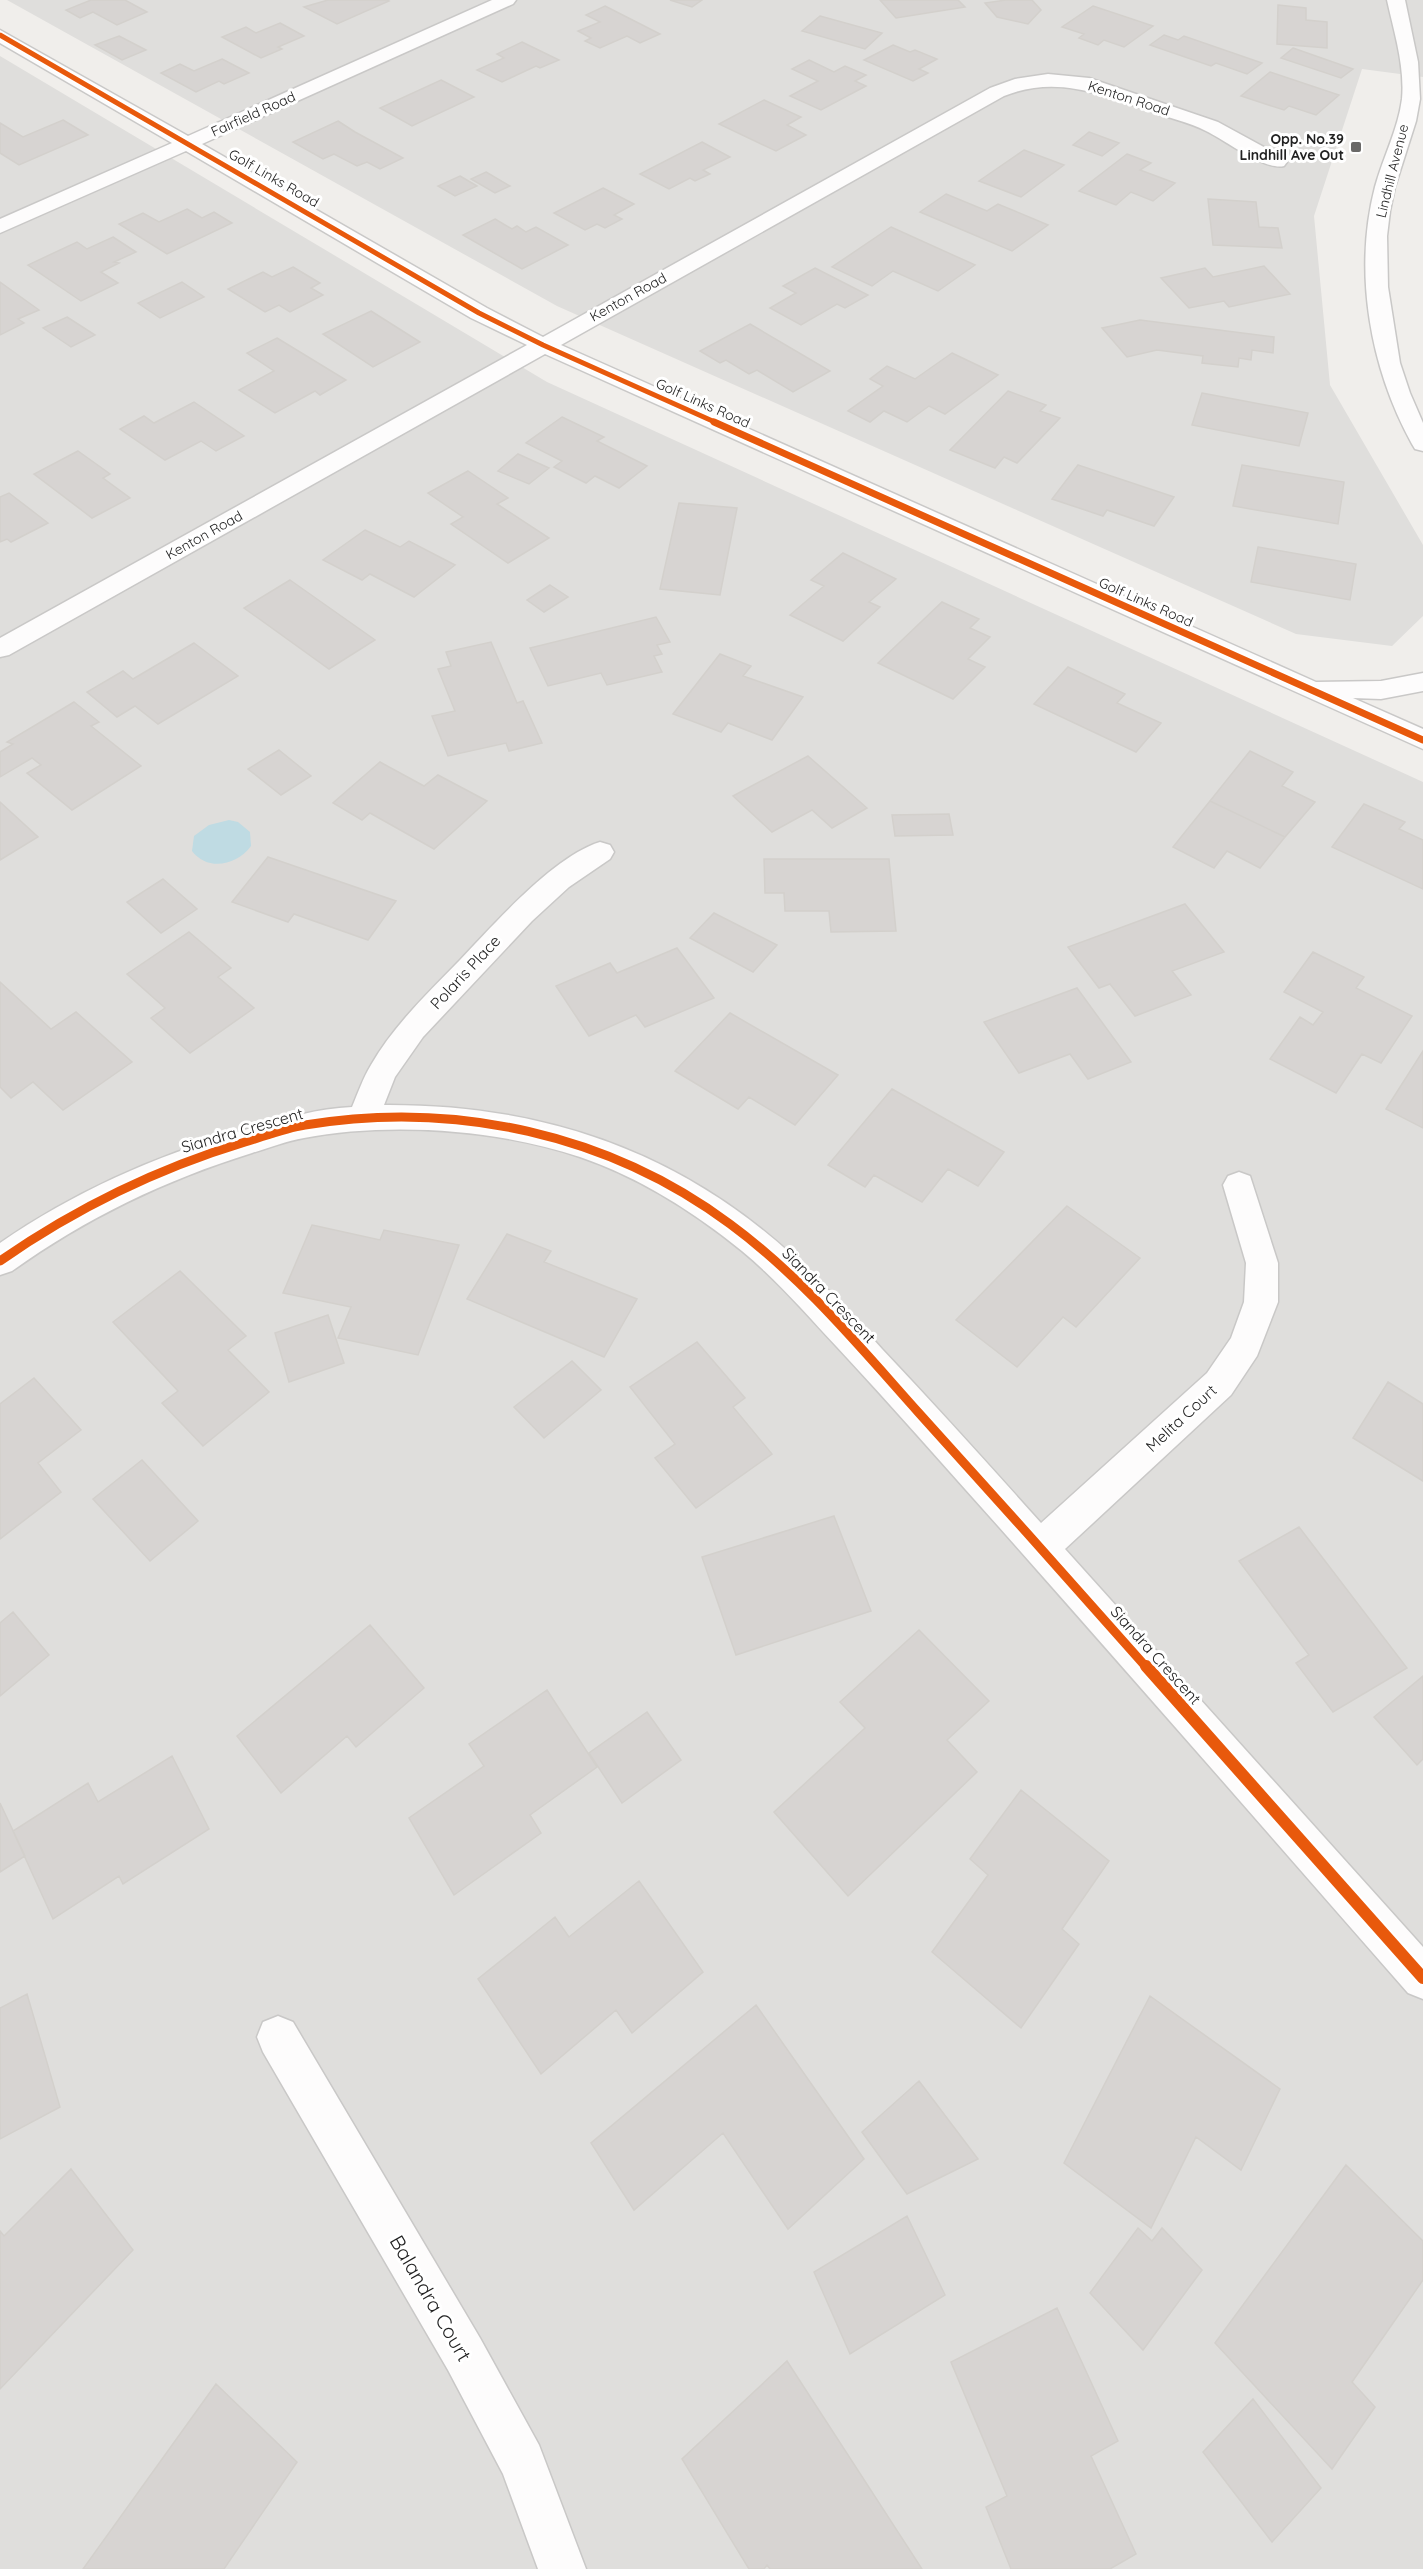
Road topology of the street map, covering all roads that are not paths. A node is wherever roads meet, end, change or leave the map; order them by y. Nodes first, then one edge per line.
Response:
1 (507, 0) edge
2 (1396, 0) edge
3 (0, 35) edge
4 (1417, 100) edge
5 (186, 143) junction
6 (1277, 162) dead end
7 (0, 227) edge
8 (543, 345) junction
9 (1423, 444) edge
10 (0, 649) edge
11 (1423, 682) edge
12 (1307, 689) junction
13 (1423, 740) edge
14 (600, 852) dead end
15 (363, 1119) junction
16 (1239, 1185) dead end
17 (0, 1261) edge
18 (1040, 1548) junction
19 (1423, 1978) edge
20 (278, 2037) dead end
21 (562, 2569) edge

1 - 5 street, Fairfield Road
2 - 4 street, Lindhill Avenue
3 - 5 street, Golf Links Road
4 - 9 street, Lindhill Avenue
5 - 7 street, Fairfield Road
5 - 8 street, Golf Links Road
6 - 8 street, Kenton Road
8 - 10 street, Kenton Road
8 - 12 street, Golf Links Road
11 - 12 street
12 - 13 street, Golf Links Road
14 - 15 street, Polaris Place
15 - 17 street, Siandra Crescent
15 - 18 street, Siandra Crescent
16 - 18 street, Melita Court
18 - 19 street, Siandra Crescent
20 - 21 street, Balandra Court

